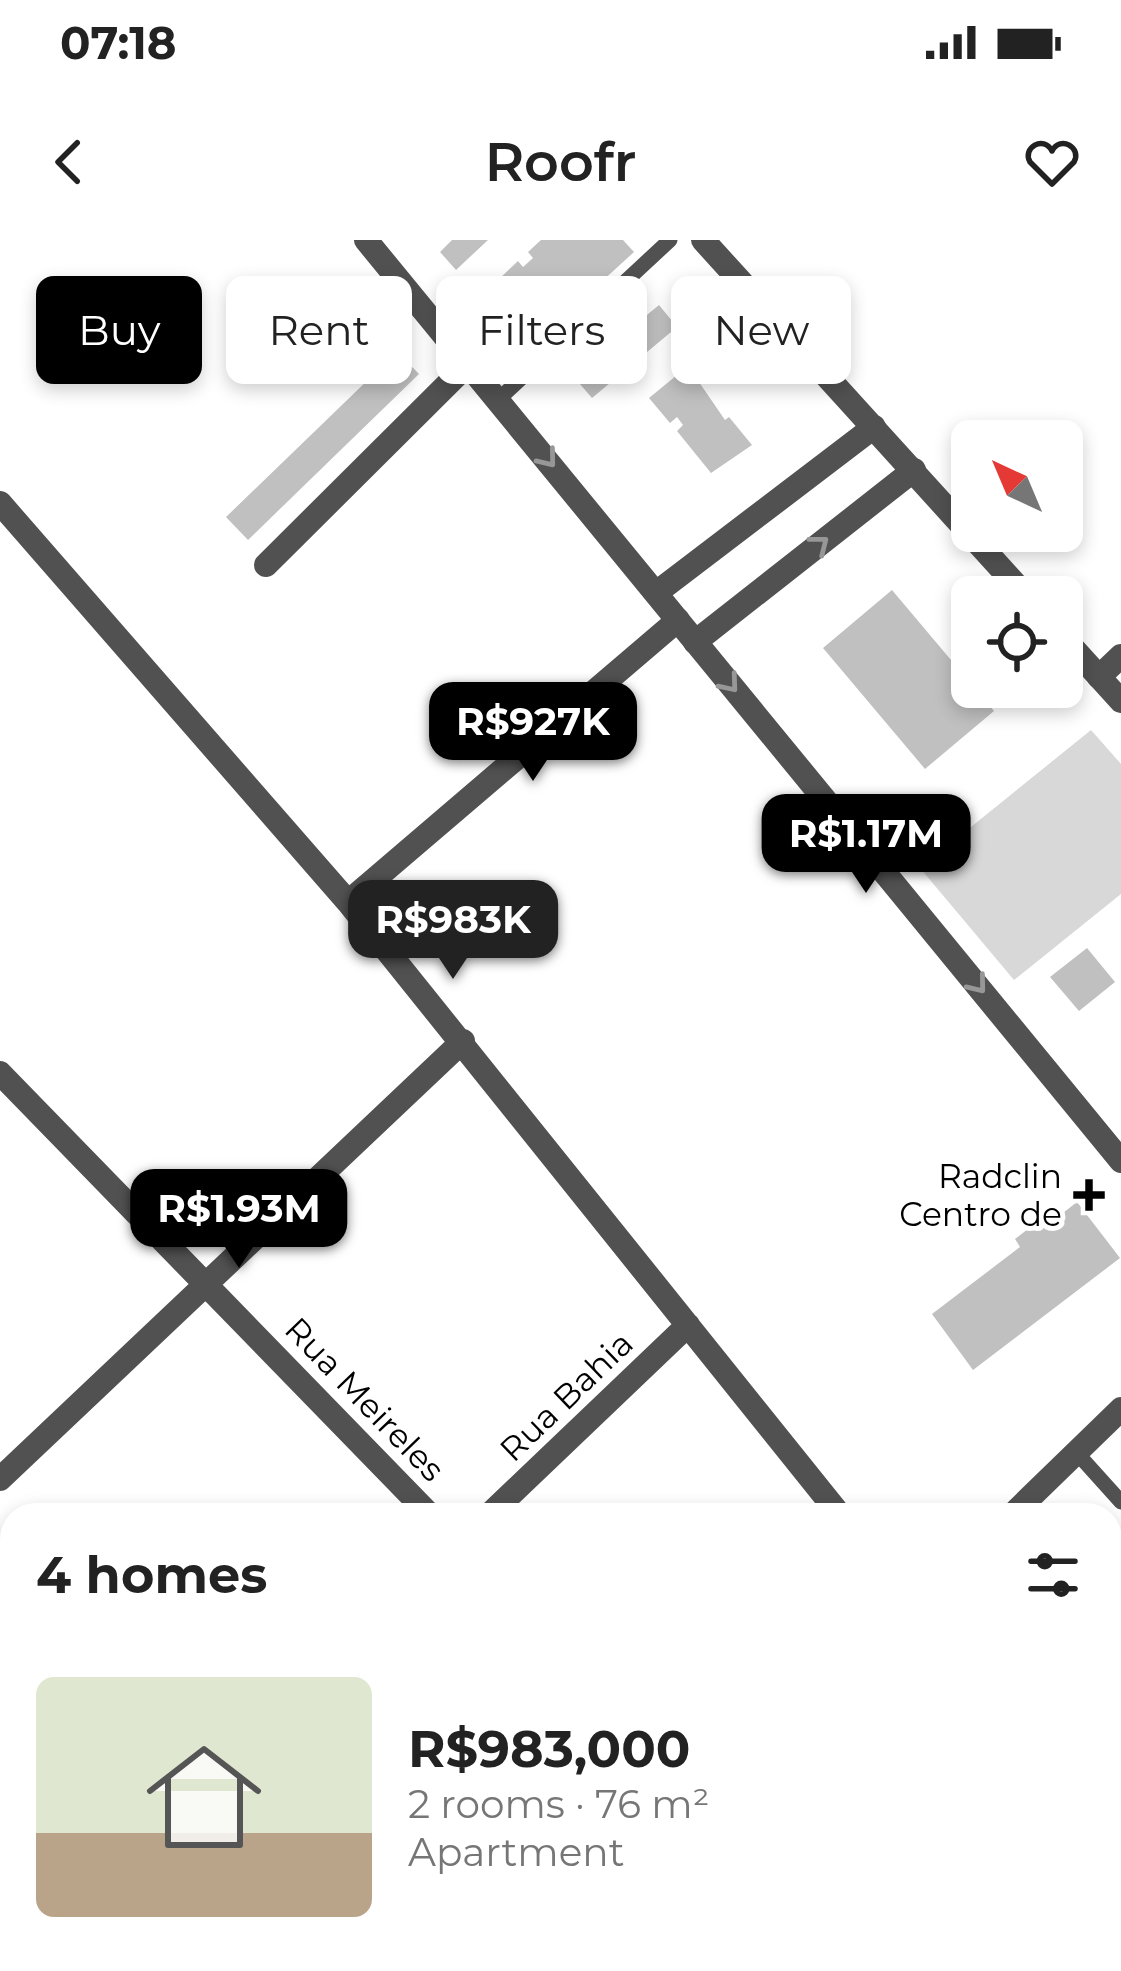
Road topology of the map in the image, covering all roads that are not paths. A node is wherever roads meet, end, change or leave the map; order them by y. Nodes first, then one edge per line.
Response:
1 (366, 240) edge
2 (670, 240) edge
3 (703, 240) edge
4 (436, 324) edge
5 (448, 384) edge
6 (486, 384) edge
7 (499, 399) junction
8 (874, 427) junction
9 (914, 470) junction
10 (3, 512) edge
11 (266, 565) dead end
12 (1009, 576) edge
13 (656, 593) junction
14 (678, 620) junction
15 (695, 642) junction
16 (1121, 656) edge
17 (1083, 659) edge
18 (1099, 676) junction
19 (1121, 701) edge
20 (348, 902) junction
21 (464, 1041) junction
22 (0, 1073) edge
23 (1121, 1161) edge
24 (211, 1285) junction
25 (688, 1324) junction
26 (1121, 1409) edge
27 (1076, 1452) junction
28 (0, 1478) edge
29 (1121, 1502) edge
30 (419, 1503) edge
31 (502, 1503) edge
32 (830, 1503) edge
33 (1024, 1503) edge

1 - 4 street
2 - 7 lane
3 - 8 street
5 - 11 street
6 - 7 street
7 -> 13 street
8 - 9 street
8 - 13 street
9 - 12 street
15 -> 9 street
10 - 20 street
13 - 14 street
14 - 15 street
14 - 20 street
15 -> 23 street
16 - 18 street
17 - 18 street
18 - 19 street
20 - 21 street
21 - 24 street
21 - 25 street
22 - 24 street, Rua Meireles
24 - 28 street
24 - 30 street, Rua Meireles
25 - 31 street, Rua Bahia
25 - 32 street
26 - 27 street
27 - 29 lane
27 - 33 street

